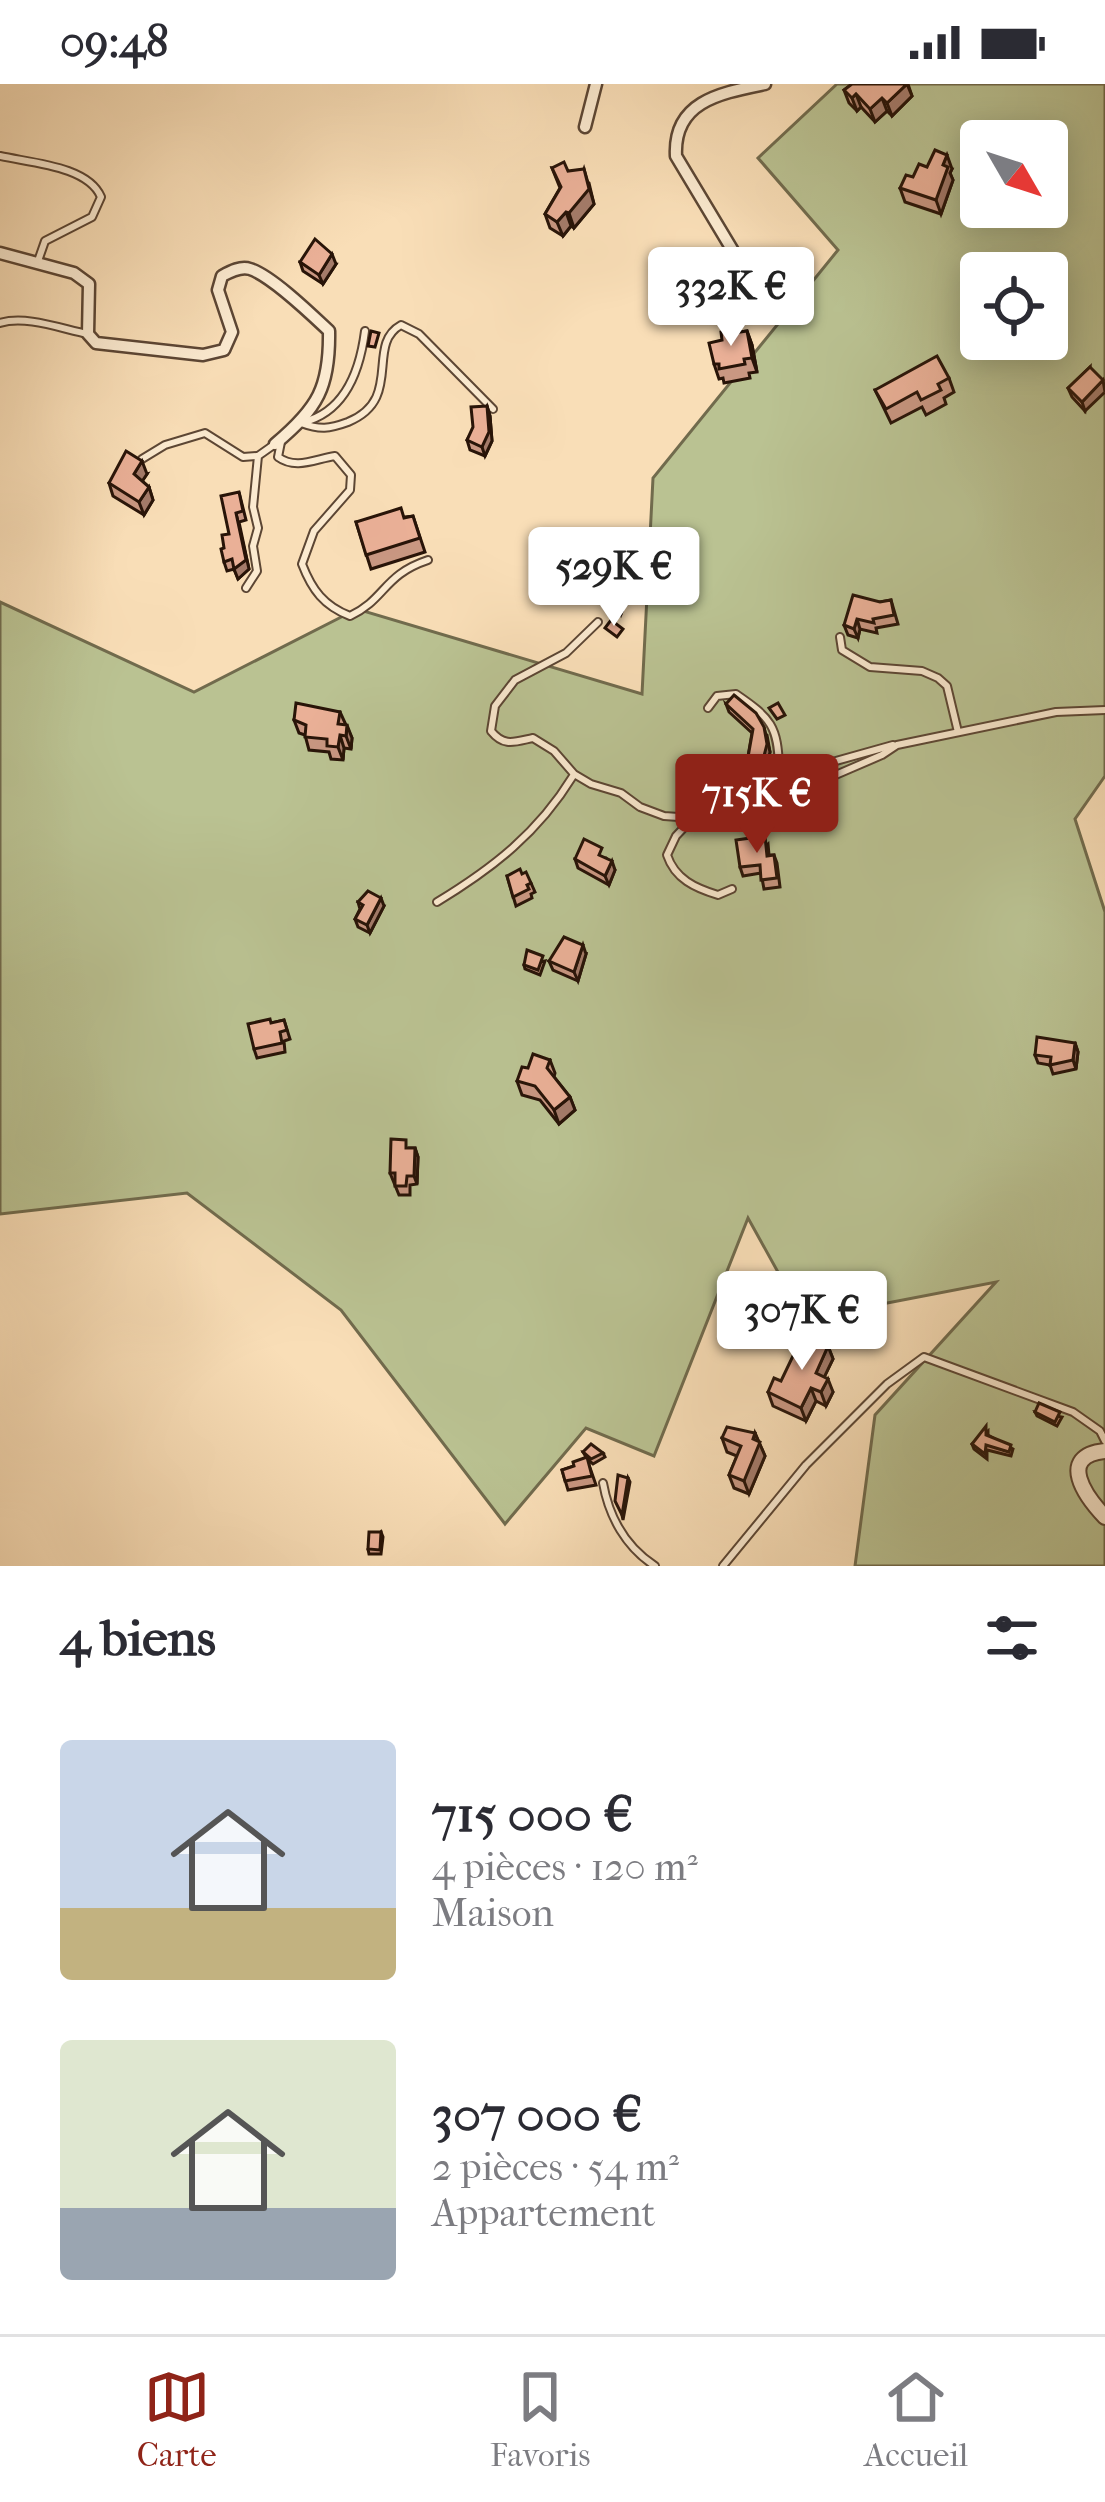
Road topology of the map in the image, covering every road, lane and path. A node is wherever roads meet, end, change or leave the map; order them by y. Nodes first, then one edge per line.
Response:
1 (596, 84) edge
2 (765, 84) edge
3 (585, 128) dead end
4 (0, 156) edge
5 (0, 253) edge
6 (38, 261) junction
7 (756, 317) dead end
8 (0, 323) edge
9 (364, 331) dead end
10 (88, 334) junction
11 (493, 409) edge
12 (301, 423) junction
13 (279, 441) junction
14 (258, 456) junction
15 (142, 459) edge
16 (428, 560) dead end
17 (246, 588) dead end
18 (598, 622) dead end
19 (840, 637) dead end
20 (708, 708) dead end
21 (1105, 710) edge
22 (958, 732) junction
23 (897, 745) junction
24 (574, 774) junction
25 (693, 818) junction
26 (732, 889) dead end
27 (437, 902) dead end
28 (1105, 1441) edge
29 (1105, 1450) edge
30 (603, 1483) dead end
31 (1105, 1517) edge
32 (655, 1566) edge
33 (723, 1566) edge

1 - 3 street
2 - 7 street
4 - 6 lane
5 - 6 street
6 - 10 street
8 - 10 lane
9 - 12 lane
10 - 12 street
11 - 12 lane
12 - 13 street
13 - 14 lane
13 - 16 lane
14 - 15 lane
14 - 17 lane
18 - 24 lane
19 - 22 lane
20 - 23 lane
21 - 22 lane
22 - 23 lane
23 - 25 lane
24 - 25 lane
24 - 27 lane
25 - 26 lane
28 - 33 lane
29 - 31 street
30 - 32 lane

